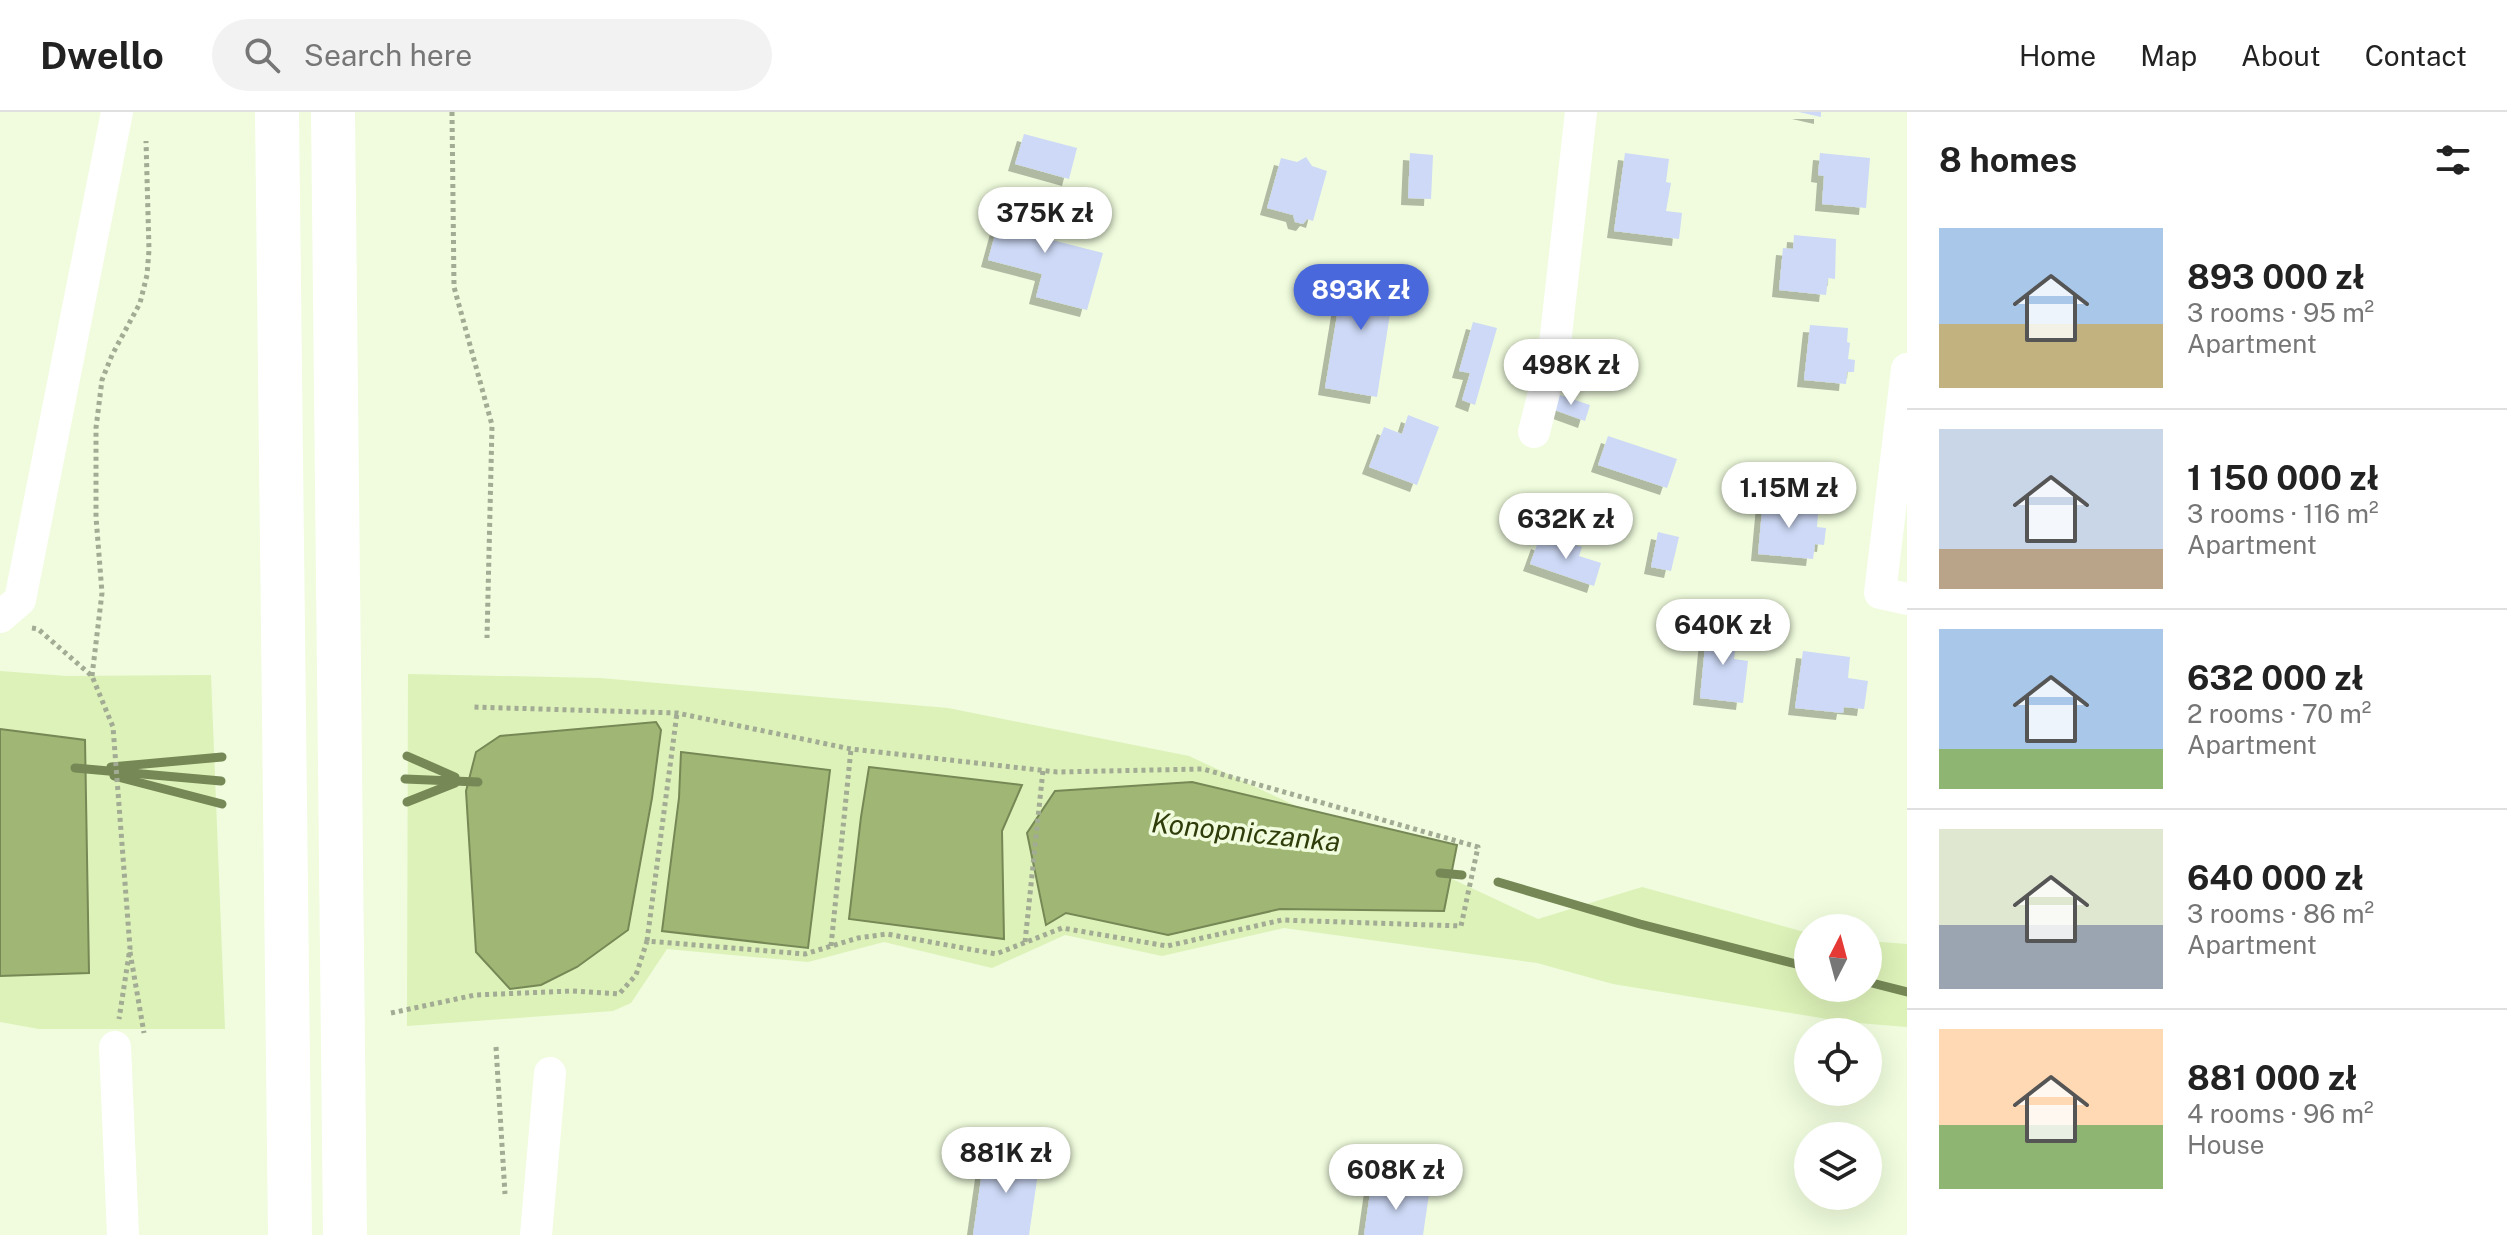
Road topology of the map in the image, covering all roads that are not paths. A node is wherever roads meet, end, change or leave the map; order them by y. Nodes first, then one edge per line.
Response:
1 (117, 112) edge
2 (277, 112) edge
3 (333, 112) edge
4 (1581, 112) edge
5 (1907, 369) edge
6 (1534, 432) dead end
7 (1907, 599) edge
8 (13, 622) edge
9 (115, 1047) road end
10 (550, 1073) dead end
11 (123, 1235) edge
12 (290, 1235) edge
13 (345, 1235) edge
14 (536, 1235) edge

1 - 8 street
2 - 12 highway
3 - 13 highway
4 - 6 street
5 - 7 street
9 - 11 street
10 - 14 street

